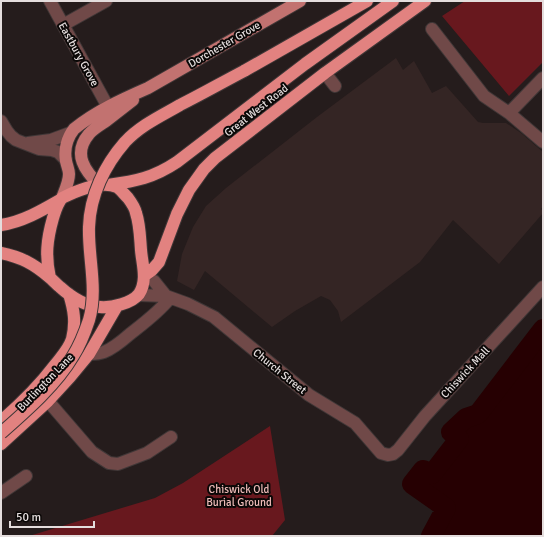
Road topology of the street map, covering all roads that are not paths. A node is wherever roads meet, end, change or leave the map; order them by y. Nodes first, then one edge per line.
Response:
1 (50, 1) edge
2 (106, 1) edge
3 (300, 1) edge
4 (352, 1) edge
5 (367, 1) edge
6 (393, 1) edge
7 (425, 1) edge
8 (334, 20) junction
9 (63, 25) junction
10 (432, 29) dead end
11 (325, 73) junction
12 (543, 78) edge
13 (335, 86) dead end
14 (148, 88) junction
15 (108, 107) junction
16 (509, 113) junction
17 (1, 121) edge
18 (70, 133) junction
19 (543, 142) edge
20 (27, 143) junction
21 (66, 160) junction
22 (104, 185) junction
23 (61, 199) junction
24 (1, 226) edge
25 (1, 253) edge
26 (145, 275) junction
27 (50, 278) junction
28 (543, 287) edge
29 (69, 294) junction
30 (138, 294) junction
31 (168, 297) junction
32 (117, 306) junction
33 (89, 354) junction
34 (48, 401) junction
35 (1, 421) edge
36 (1, 433) edge
37 (171, 437) dead end
38 (1, 444) edge
39 (388, 455) joint
40 (26, 476) dead end
41 (1, 493) edge

1 - 9 street, Eastbury Grove
2 - 9 street
3 - 14 main road, Dorchester Grove
4 - 8 main road
5 - 8 highway
6 - 22 highway, Great West Road
7 - 11 highway, Great West Road
8 - 36 highway, bridge
9 - 15 street, Eastbury Grove
10 - 16 street
11 - 13 street
11 - 26 highway, Great West Road
12 - 16 street
14 - 15 main road, Dorchester Grove
14 - 22 main road, Dorchester Grove
15 - 18 main road, Dorchester Grove
16 - 19 street
17 - 20 street
18 - 20 street
18 - 21 main road
20 - 21 street
21 - 23 main road
22 - 23 highway
22 - 26 highway
23 - 24 highway
23 - 27 highway
25 - 27 highway
26 - 30 highway
26 - 31 street
27 - 29 highway
28 - 39 street, Chiswick Mall
29 - 32 highway
29 - 35 highway, Burlington Lane
30 - 31 street, Church Street
30 - 32 highway
31 - 33 street, Burlington Lane
31 - 39 street, Church Street
32 - 33 highway, Burlington Lane
33 - 34 highway, Burlington Lane
34 - 37 street
34 - 38 highway, Burlington Lane
40 - 41 street

